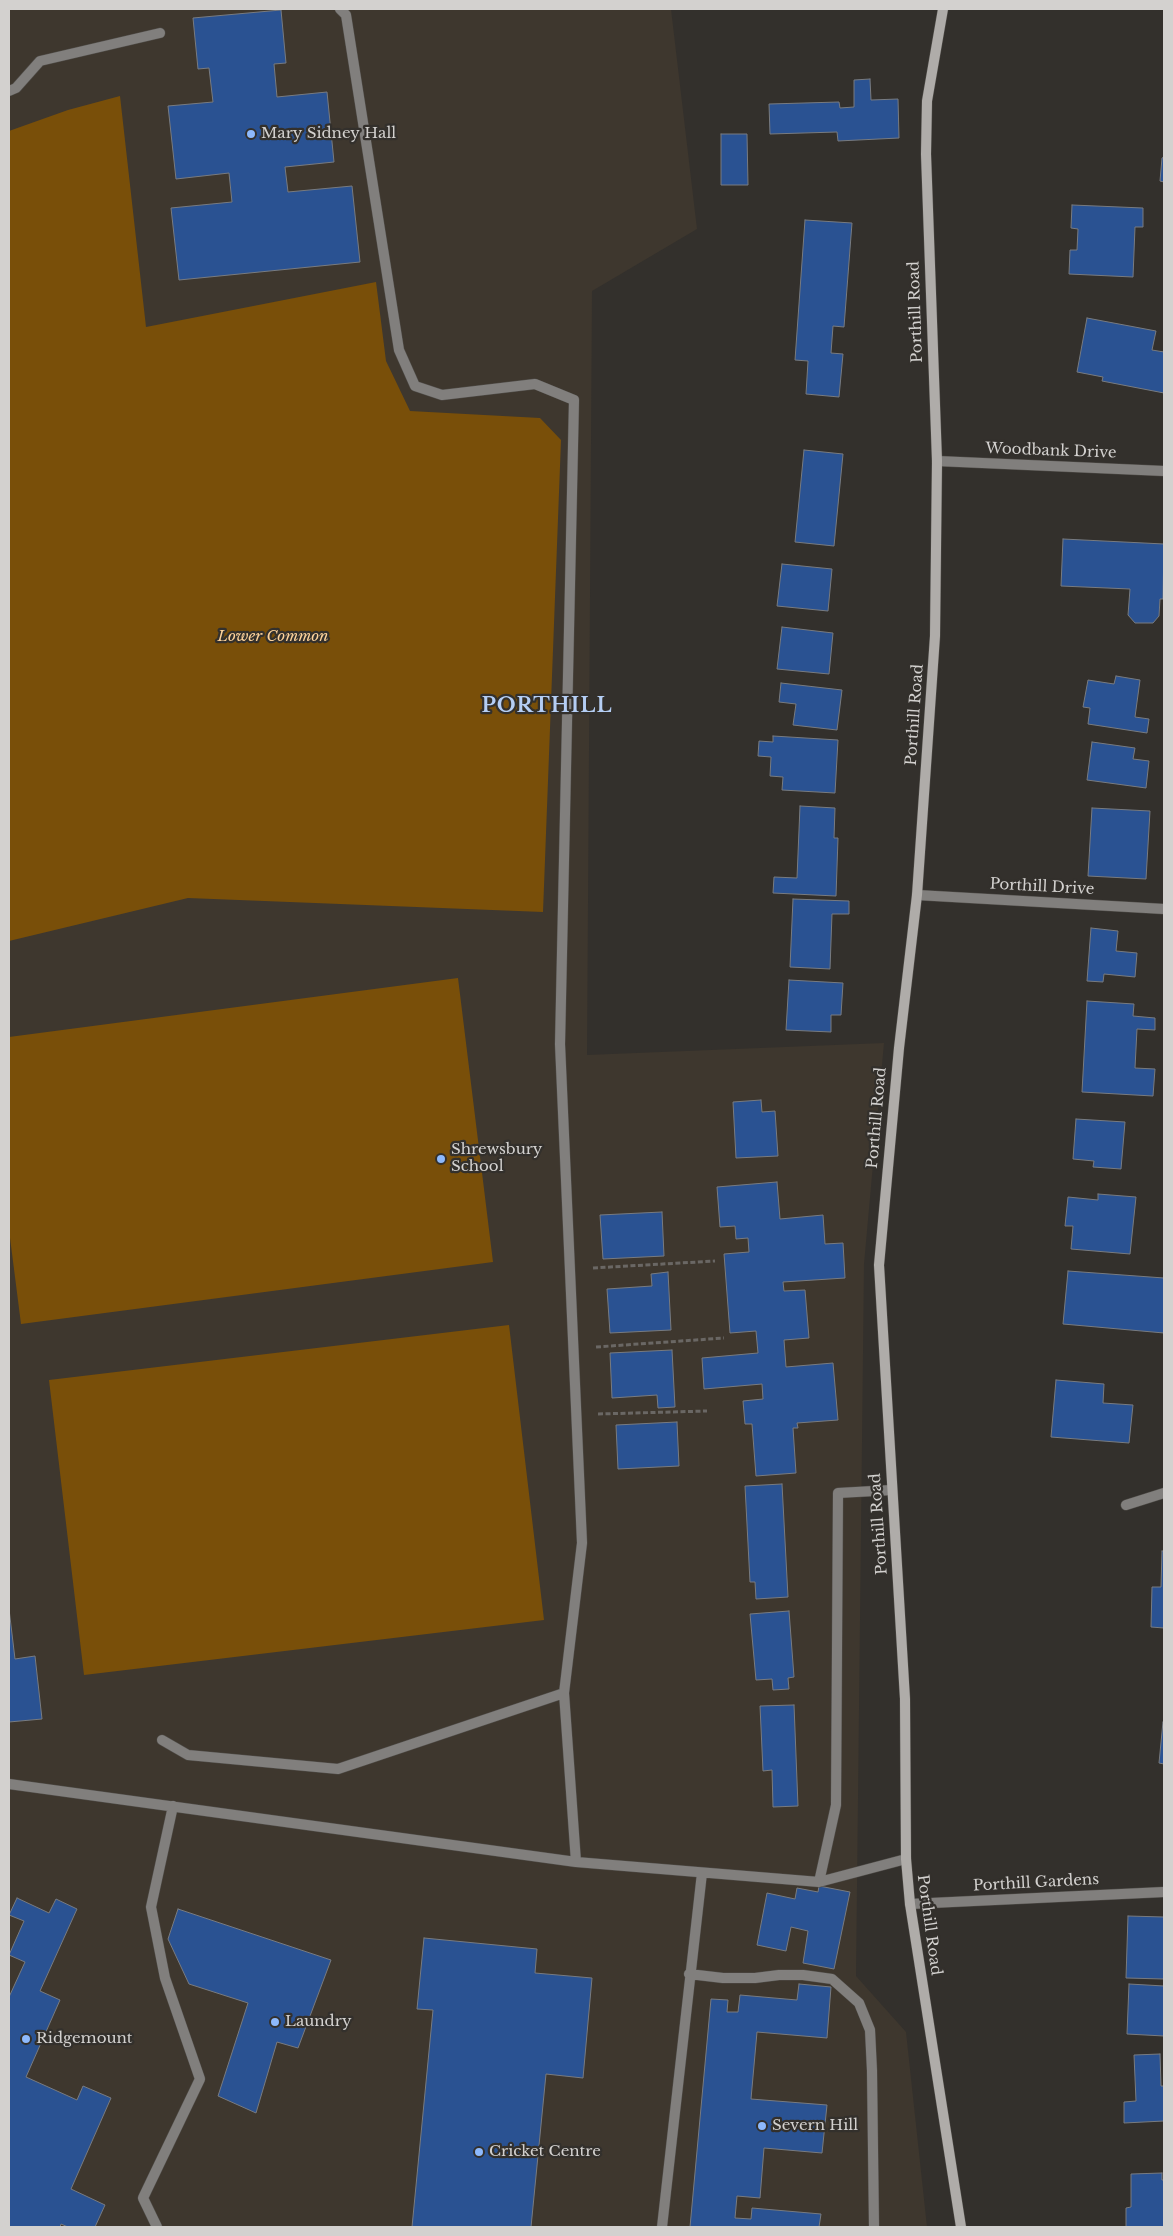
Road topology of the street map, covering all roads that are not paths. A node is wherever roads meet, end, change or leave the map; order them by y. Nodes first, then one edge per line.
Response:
1 (340, 9) edge
2 (944, 9) edge
3 (160, 33) dead end
4 (9, 91) edge
5 (937, 461) junction
6 (1164, 471) edge
7 (918, 895) junction
8 (1164, 909) edge
9 (892, 1490) junction
10 (1164, 1493) edge
11 (1126, 1505) dead end
12 (564, 1693) junction
13 (162, 1740) dead end
14 (9, 1784) edge
15 (173, 1806) junction
16 (906, 1859) junction
17 (576, 1862) junction
18 (702, 1873) junction
19 (819, 1882) junction
20 (1164, 1892) edge
21 (910, 1904) junction
22 (689, 1974) junction
23 (157, 2227) edge
24 (662, 2227) edge
25 (874, 2227) edge
26 (961, 2227) edge

1 - 12 street
2 - 5 street, Porthill Road
3 - 4 street
5 - 6 street, Woodbank Drive
5 - 7 street, Porthill Road
7 - 8 street, Porthill Drive
7 - 9 street, Porthill Road
9 - 16 street, Porthill Road
9 - 19 street
10 - 11 street
12 - 13 street
12 - 17 street
14 - 15 street
15 - 17 street
15 - 23 street
16 - 19 street
16 - 21 street, Porthill Road
17 - 18 street
18 - 19 street
18 - 22 street
20 - 21 street, Porthill Gardens
21 - 26 street, Porthill Road
22 - 24 street
22 - 25 street

